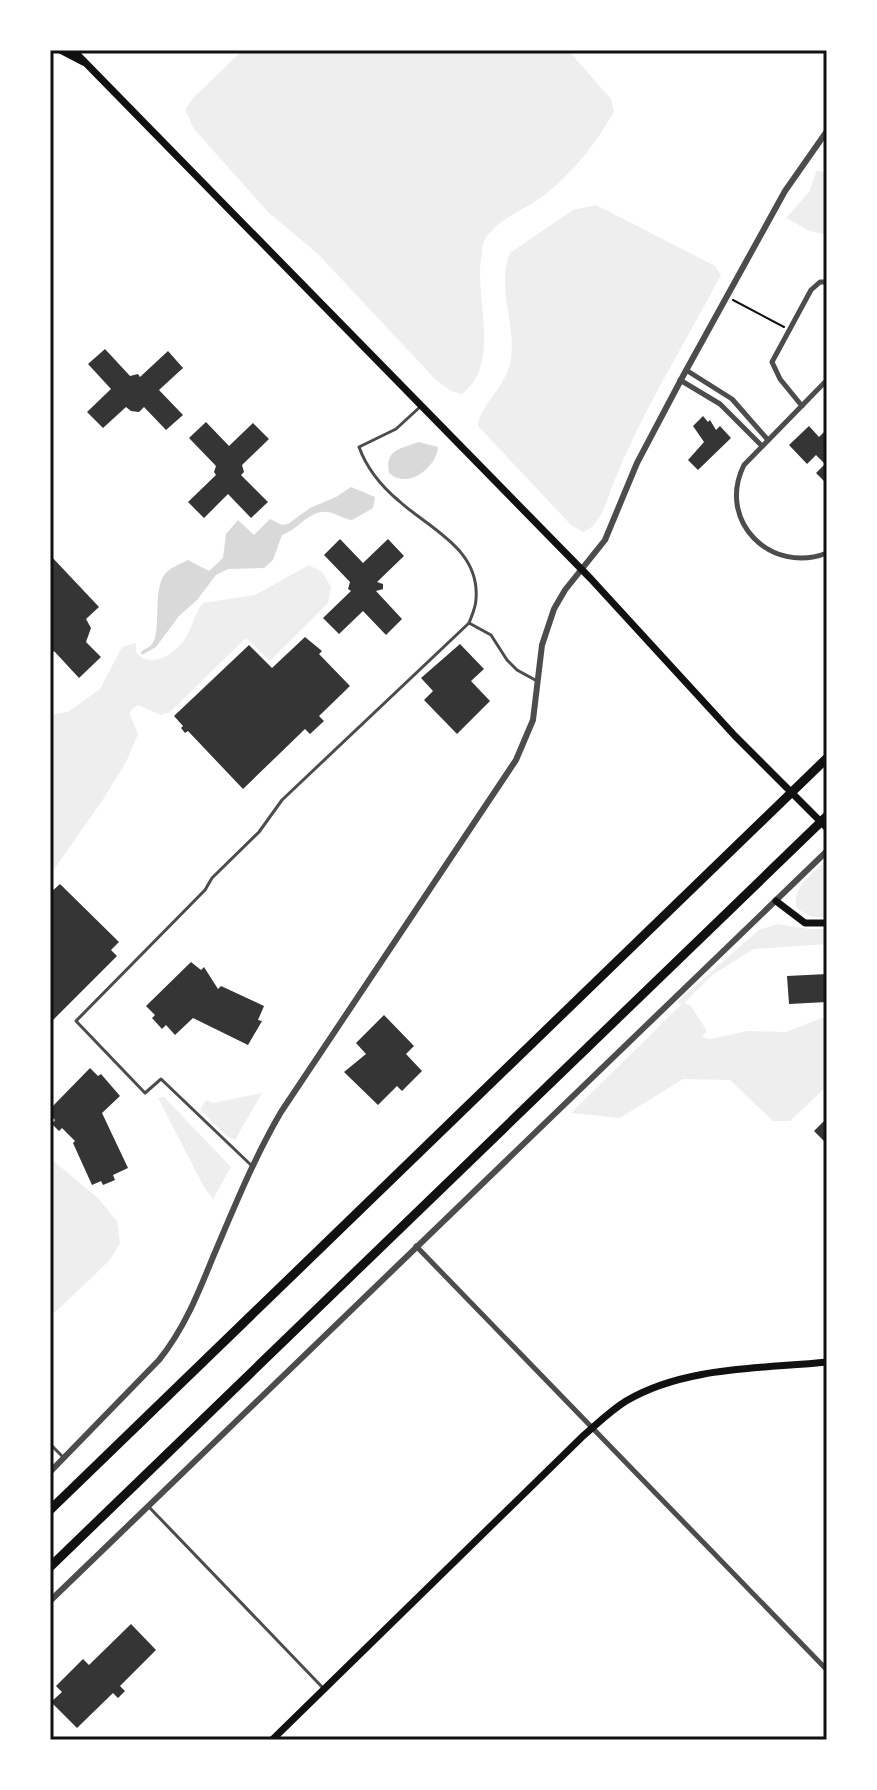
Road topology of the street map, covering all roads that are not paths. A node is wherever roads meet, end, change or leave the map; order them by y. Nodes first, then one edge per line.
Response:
1 (60, 50) edge
2 (73, 50) edge
3 (85, 63) junction
4 (827, 131) edge
5 (827, 282) edge
6 (686, 370) junction
7 (680, 380) junction
8 (827, 380) edge
9 (421, 406) junction
10 (802, 406) junction
11 (768, 440) junction
12 (762, 446) junction
13 (827, 553) edge
14 (582, 569) junction
15 (469, 623) junction
16 (537, 681) junction
17 (827, 758) edge
18 (827, 816) edge
19 (827, 828) edge
20 (827, 851) edge
21 (776, 901) junction
22 (827, 923) edge
23 (252, 1166) junction
24 (416, 1246) junction
25 (827, 1362) edge
26 (593, 1427) junction
27 (50, 1444) edge
28 (64, 1458) junction
29 (50, 1472) edge
30 (148, 1506) junction
31 (50, 1510) edge
32 (50, 1567) edge
33 (50, 1601) edge
34 (827, 1670) edge
35 (324, 1689) junction
36 (272, 1740) edge

1 - 3 main road
2 - 3 main road
3 - 9 main road
4 - 6 street
5 - 10 street
6 - 7 street
6 - 11 street
7 - 12 street
7 - 14 street
8 - 10 street
9 - 14 main road
9 - 15 lane
10 - 11 street
11 - 12 street
12 - 13 street
14 - 16 street
14 - 19 main road
15 - 16 lane
15 - 23 lane
16 - 23 street
17 - 31 highway
18 - 32 highway
20 - 21 street
21 - 22 main road
21 - 24 street
23 - 28 street
24 - 26 street
24 - 30 street
25 - 26 main road
26 - 34 street
26 - 35 main road
27 - 28 lane
28 - 29 street
30 - 33 street
30 - 35 lane
35 - 36 main road

